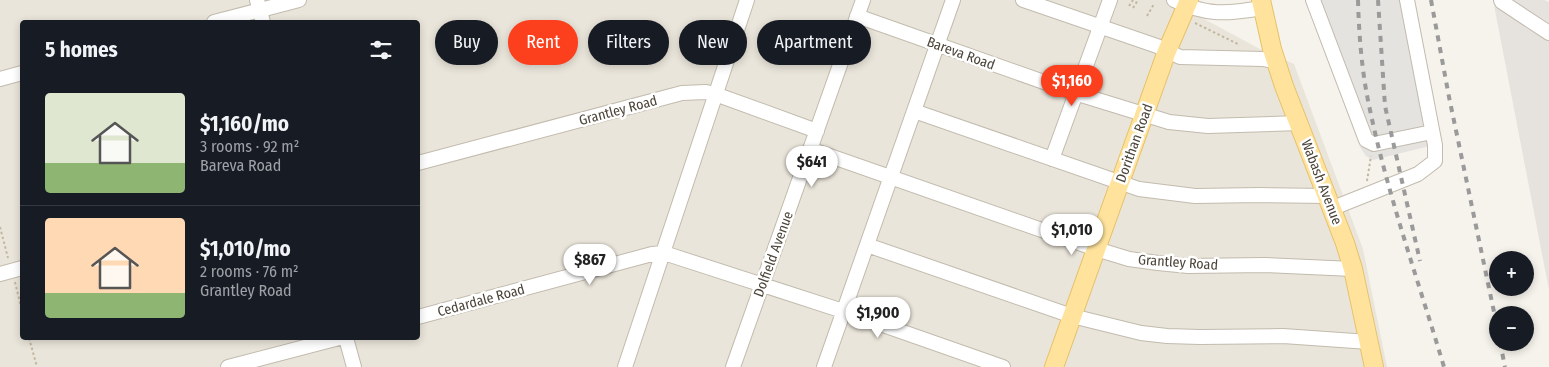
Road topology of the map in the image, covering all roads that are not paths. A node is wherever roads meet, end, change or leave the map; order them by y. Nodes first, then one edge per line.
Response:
1 (299, 0) edge
2 (747, 0) edge
3 (863, 0) edge
4 (953, 0) edge
5 (1023, 0) edge
6 (1110, 0) edge
7 (1313, 0) edge
8 (1407, 0) edge
9 (1501, 0) edge
10 (1261, 4) edge
11 (1185, 7) edge
12 (260, 11) edge
13 (857, 16) junction
14 (222, 20) edge
15 (1100, 27) junction
16 (1549, 33) edge
17 (937, 44) junction
18 (1167, 51) junction
19 (1277, 62) junction
20 (20, 74) edge
21 (0, 79) edge
22 (1076, 93) junction
23 (715, 94) junction
24 (914, 111) junction
25 (1144, 115) junction
26 (1300, 123) junction
27 (817, 131) junction
28 (1432, 132) junction
29 (810, 149) junction
30 (1052, 159) junction
31 (420, 162) edge
32 (890, 178) junction
33 (1120, 182) junction
34 (1330, 202) junction
35 (867, 245) junction
36 (1096, 249) junction
37 (664, 253) junction
38 (1353, 269) junction
39 (762, 286) junction
40 (843, 311) junction
41 (420, 315) edge
42 (1072, 316) junction
43 (331, 340) edge
44 (347, 340) edge
45 (1369, 342) junction
46 (228, 367) edge
47 (354, 367) edge
48 (625, 367) edge
49 (733, 367) edge
50 (824, 367) edge
51 (1003, 367) edge
52 (1054, 367) edge
53 (1374, 367) edge

1 - 12 street
2 - 23 street
3 - 13 street, Dolfield Avenue
4 - 17 street
5 - 15 street
6 - 15 street
7 - 28 street
8 - 28 street
9 - 16 street
10 - 11 street
10 - 19 main road, Wabash Avenue
11 - 18 main road, Dorithan Road
12 - 14 street
13 - 17 street, Bareva Road
13 - 27 street, Dolfield Avenue
15 - 18 street
15 - 22 street
17 - 22 street, Bareva Road
17 - 24 street
18 - 19 street
18 - 25 main road, Dorithan Road
19 - 26 main road, Wabash Avenue
20 - 21 street
22 - 25 street, Bareva Road
22 - 30 street
23 - 27 street, Grantley Road
23 - 31 street, Grantley Road
23 - 37 street
24 - 30 street
24 - 32 street
25 - 26 street, Bareva Road
25 - 33 main road, Dorithan Road
26 - 34 main road, Wabash Avenue
27 - 29 street, Dolfield Avenue
28 - 34 street
29 - 32 street, Grantley Road
29 - 39 street, Dolfield Avenue
30 - 33 street
32 - 35 street
32 - 36 street, Grantley Road
33 - 34 street
33 - 36 main road, Dorithan Road
34 - 38 main road, Wabash Avenue
35 - 40 street
35 - 42 street
36 - 38 street, Grantley Road
36 - 42 main road, Dorithan Road
37 - 39 street, Cedardale Road
37 - 41 street, Cedardale Road
37 - 48 street
38 - 45 main road, Wabash Avenue
39 - 40 street, Cedardale Road
39 - 49 street, Dolfield Avenue
40 - 50 street
40 - 51 street, Cedardale Road
42 - 45 street
42 - 52 main road, Dorithan Road
43 - 46 street
44 - 47 street
45 - 53 main road, Wabash Avenue

